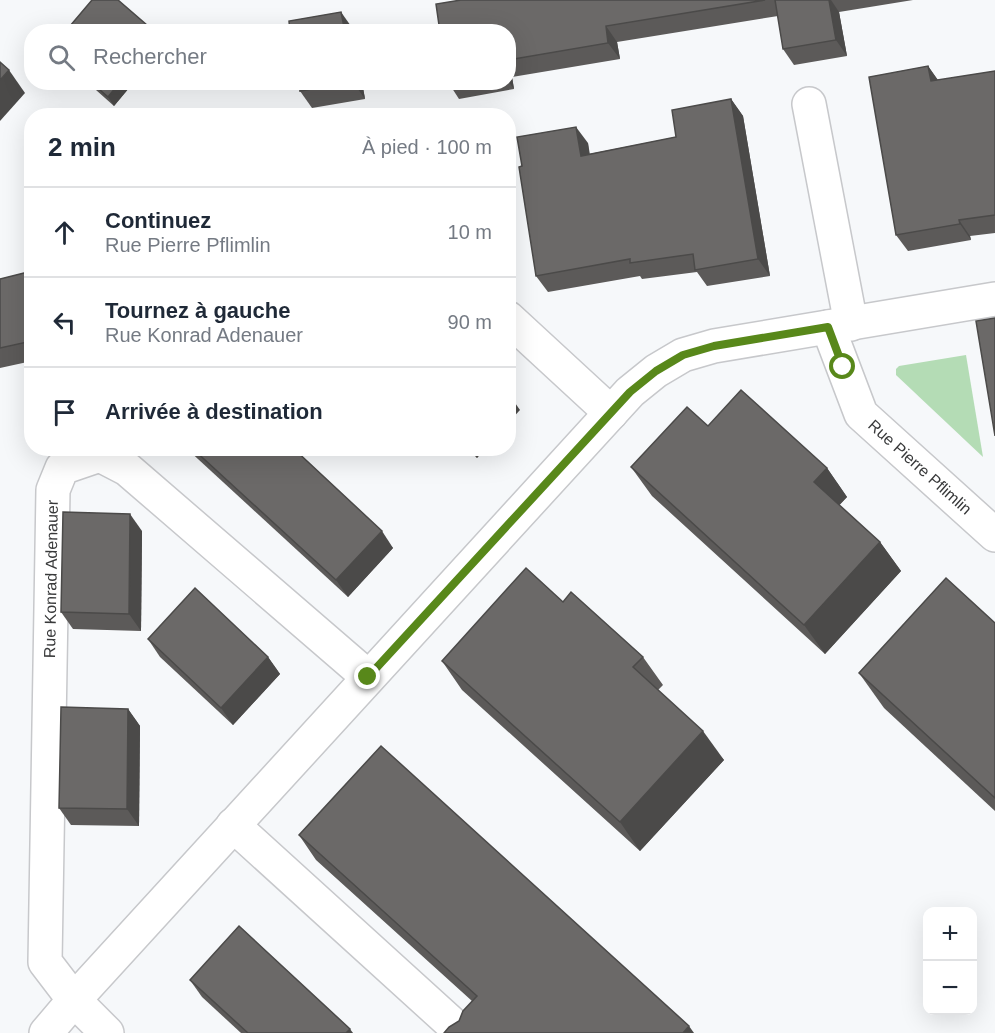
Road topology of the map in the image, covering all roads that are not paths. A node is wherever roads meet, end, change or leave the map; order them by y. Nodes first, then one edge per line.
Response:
1 (809, 104) dead end
2 (995, 299) edge
3 (516, 325) edge
4 (839, 326) junction
5 (610, 413) junction
6 (97, 456) edge
7 (102, 456) edge
8 (995, 535) edge
9 (368, 677) junction
10 (233, 825) junction
11 (74, 1000) junction
12 (450, 1029) edge
13 (46, 1033) edge
14 (107, 1033) edge

1 - 4 street, Rue Pierre Pflimlin
2 - 4 street
3 - 5 street
4 - 5 street
4 - 8 street, Rue Pierre Pflimlin
5 - 9 street
6 - 11 street, Rue Konrad Adenauer
7 - 9 street, Rue Konrad Adenauer
9 - 10 street
10 - 11 street
10 - 12 street
11 - 13 street
11 - 14 street, Rue Konrad Adenauer

